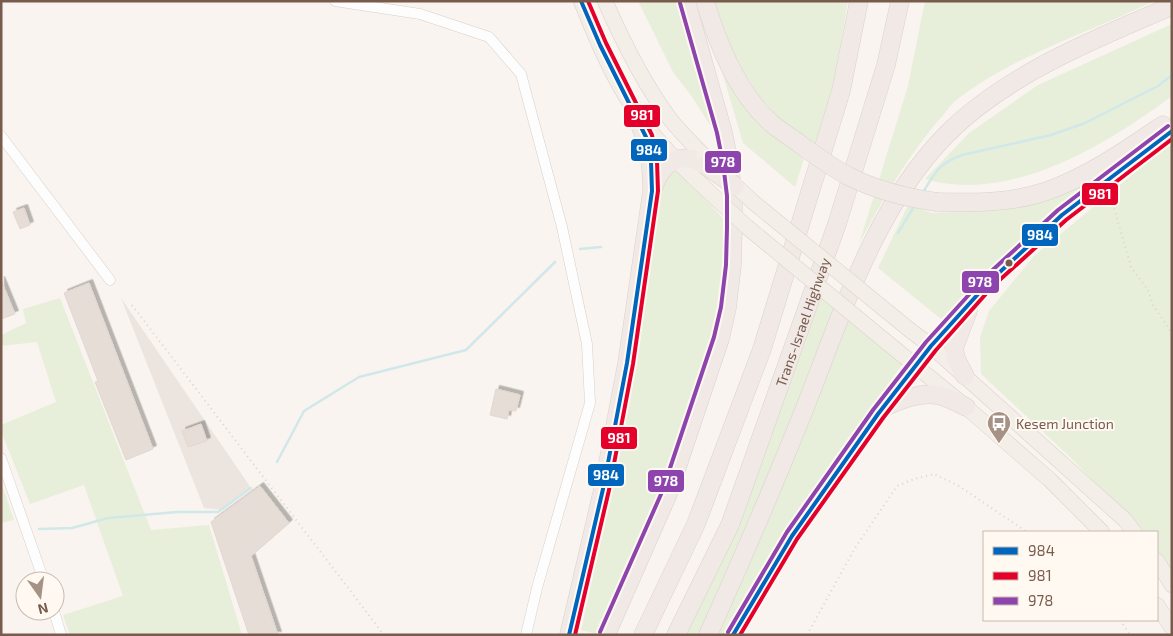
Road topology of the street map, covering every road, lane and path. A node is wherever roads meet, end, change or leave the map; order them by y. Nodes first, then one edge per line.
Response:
1 (335, 1) edge
2 (581, 1) edge
3 (605, 1) edge
4 (686, 1) edge
5 (705, 1) edge
6 (859, 1) edge
7 (900, 1) edge
8 (1166, 9) edge
9 (633, 108) junction
10 (1169, 127) edge
11 (1, 136) edge
12 (676, 159) junction
13 (704, 160) junction
14 (735, 186) joint
15 (1109, 189) dead end
16 (652, 191) junction
17 (110, 280) dead end
18 (972, 301) junction
19 (132, 305) dead end
20 (1172, 333) edge
21 (931, 346) junction
22 (915, 366) junction
23 (964, 376) junction
24 (966, 407) junction
25 (883, 408) junction
26 (1, 458) edge
27 (1026, 531) edge
28 (1101, 531) edge
29 (1133, 531) edge
30 (1158, 563) edge
31 (41, 571) edge
32 (1172, 585) edge
33 (1158, 607) edge
34 (57, 621) edge
35 (1121, 621) edge
36 (1172, 628) edge
37 (62, 635) edge
38 (384, 635) edge
39 (526, 635) edge
40 (569, 635) edge
41 (606, 635) edge
42 (643, 635) edge
43 (676, 635) edge
44 (708, 635) edge
45 (733, 635) edge
46 (807, 635) edge
47 (1130, 635) edge

1 - 39 street
2 - 9 main road
3 - 13 main road
4 - 41 highway
5 - 10 highway, bridge
6 - 42 highway, Trans-Israel Highway
7 - 43 highway, Trans-Israel Highway
8 - 44 highway
9 - 12 main road
9 - 16 highway
10 - 18 highway
11 - 17 street
12 - 13 highway
12 - 16 highway
12 - 22 main road, bridge
13 - 14 highway, bridge
14 - 21 main road, bridge
15 - 20 path
16 - 40 highway
18 - 21 highway
18 - 23 highway
19 - 38 path
21 - 22 highway
21 - 23 main road
22 - 24 main road
22 - 25 highway
23 - 29 main road
24 - 25 highway
24 - 28 main road
25 - 45 highway
26 - 31 street
27 - 46 path
30 - 32 main road
33 - 36 main road
34 - 37 street
35 - 47 path

